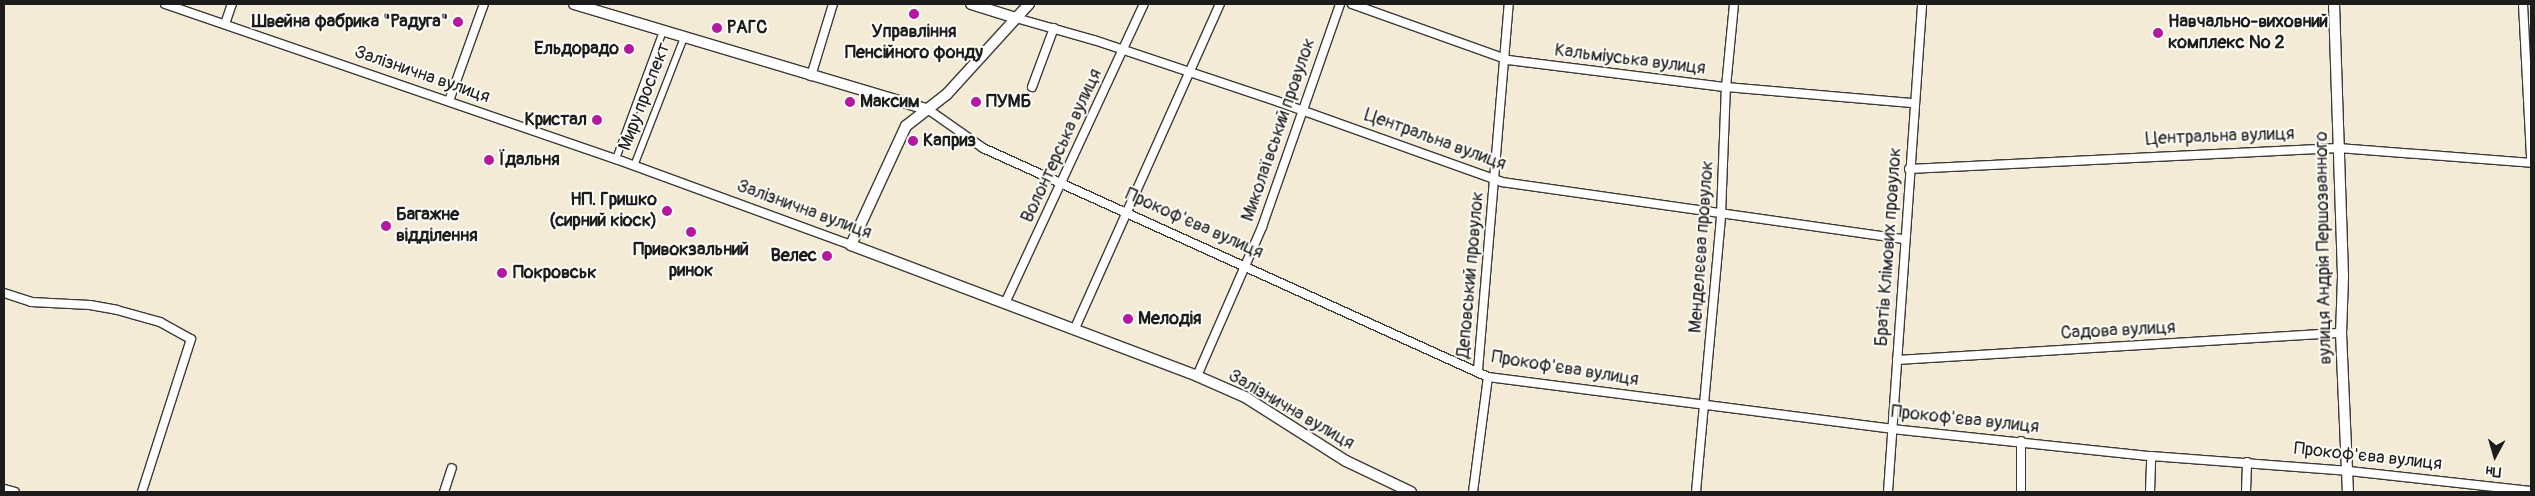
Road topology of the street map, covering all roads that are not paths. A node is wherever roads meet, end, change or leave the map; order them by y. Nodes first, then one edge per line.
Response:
1 (165, 4) edge
2 (232, 4) edge
3 (484, 4) edge
4 (574, 4) edge
5 (833, 4) edge
6 (971, 4) edge
7 (1029, 4) edge
8 (1144, 4) edge
9 (1220, 4) edge
10 (1340, 4) edge
11 (1352, 4) edge
12 (1509, 4) edge
13 (1734, 4) edge
14 (1922, 4) edge
15 (2334, 4) edge
16 (2524, 4) edge
17 (1016, 18) junction
18 (226, 24) junction
19 (1054, 28) junction
20 (663, 31) junction
21 (684, 38) junction
22 (1124, 50) junction
23 (1504, 59) junction
24 (1191, 73) junction
25 (811, 76) junction
26 (1032, 87) dead end
27 (1726, 87) junction
28 (449, 101) junction
29 (1914, 104) junction
30 (930, 110) junction
31 (1301, 110) junction
32 (2338, 148) junction
33 (616, 159) junction
34 (2531, 159) edge
35 (2531, 164) edge
36 (634, 166) junction
37 (1909, 169) junction
38 (1495, 178) junction
39 (1060, 182) junction
40 (1125, 211) junction
41 (1721, 215) junction
42 (1905, 239) junction
43 (851, 245) junction
44 (1244, 264) junction
45 (4, 293) edge
46 (1006, 301) junction
47 (1074, 328) junction
48 (2341, 334) junction
49 (1897, 360) junction
50 (1478, 370) junction
51 (1197, 376) junction
52 (1488, 377) junction
53 (1703, 407) junction
54 (1892, 429) junction
55 (2021, 441) junction
56 (2151, 456) junction
57 (2247, 462) junction
58 (452, 468) dead end
59 (2349, 471) junction
60 (4, 489) edge
61 (2531, 491) edge
62 (15, 492) edge
63 (142, 492) edge
64 (444, 492) edge
65 (1411, 492) edge
66 (1473, 492) edge
67 (1696, 492) edge
68 (1888, 492) edge
69 (2021, 492) edge
70 (2150, 492) edge
71 (2246, 492) edge
72 (2348, 492) edge

1 - 18 street, Залізнична вулиця
2 - 18 street
3 - 28 street
4 - 20 street, Прокоф'єва вулиця
5 - 25 street
6 - 17 street, Центральна вулиця
7 - 17 street
8 - 22 street, Волонтерська вулиця
9 - 24 street
10 - 31 street, Миколаївський провулок
11 - 23 street, Кальміуська вулиця
12 - 23 street, Деповський провулок
13 - 27 street, Менделєєва провулок
14 - 29 street, Братів Клімових провулок
15 - 32 street, вулиця Андрія Першозванного
16 - 34 street
17 - 19 street, Центральна вулиця
17 - 30 street
18 - 28 street, Залізнична вулиця
19 - 22 street, Центральна вулиця
19 - 26 street
20 - 21 street, Прокоф'єва вулиця
20 - 33 street, Миру проспект
21 - 25 street, Прокоф'єва вулиця
21 - 36 street, Миру проспект
22 - 24 street, Центральна вулиця
22 - 39 street, Волонтерська вулиця
23 - 27 street, Кальміуська вулиця
23 - 38 street, Деповський провулок
24 - 31 street, Центральна вулиця
24 - 40 street
25 - 30 street, Прокоф'єва вулиця
27 - 29 street, Кальміуська вулиця
27 - 41 street, Менделєєва провулок
28 - 33 street, Залізнична вулиця
29 - 37 street, Братів Клімових провулок
30 - 39 street, Прокоф'єва вулиця
30 - 43 street
31 - 38 street, Центральна вулиця
31 - 44 street, Миколаївський провулок
32 - 35 street, Центральна вулиця
32 - 37 street, Центральна вулиця
32 - 48 street, вулиця Андрія Першозванного
33 - 36 street, Залізнична вулиця
36 - 43 street, Залізнична вулиця
37 - 42 street, Братів Клімових провулок
38 - 41 street, Центральна вулиця
38 - 50 street, Деповський провулок
39 - 40 street, Прокоф'єва вулиця
39 - 46 street, Волонтерська вулиця
40 - 44 street, Прокоф'єва вулиця
40 - 47 street
41 - 42 street, Центральна вулиця
41 - 53 street, Менделєєва провулок
42 - 49 street, Братів Клімових провулок
43 - 46 street, Залізнична вулиця
44 - 50 street, Прокоф'єва вулиця
44 - 51 street, Миколаївський провулок
45 - 63 street
46 - 47 street, Залізнична вулиця
47 - 51 street, Залізнична вулиця
48 - 49 street, Садова вулиця
48 - 59 street, вулиця Андрія Першозванного
49 - 54 street, Братів Клімових провулок
50 - 52 street, Прокоф'єва вулиця
51 - 65 street, Залізнична вулиця
52 - 53 street, Прокоф'єва вулиця
52 - 66 street, Деповський провулок
53 - 54 street, Прокоф'єва вулиця
53 - 67 street, Менделєєва провулок
54 - 55 street, Прокоф'єва вулиця
54 - 68 street, Братів Клімових провулок
55 - 56 street, Прокоф'єва вулиця
55 - 69 street
56 - 57 street, Прокоф'єва вулиця
56 - 70 street
57 - 59 street, Прокоф'єва вулиця
57 - 71 street
58 - 64 street
59 - 61 street, Прокоф'єва вулиця
59 - 72 street, вулиця Андрія Першозванного
60 - 62 street

